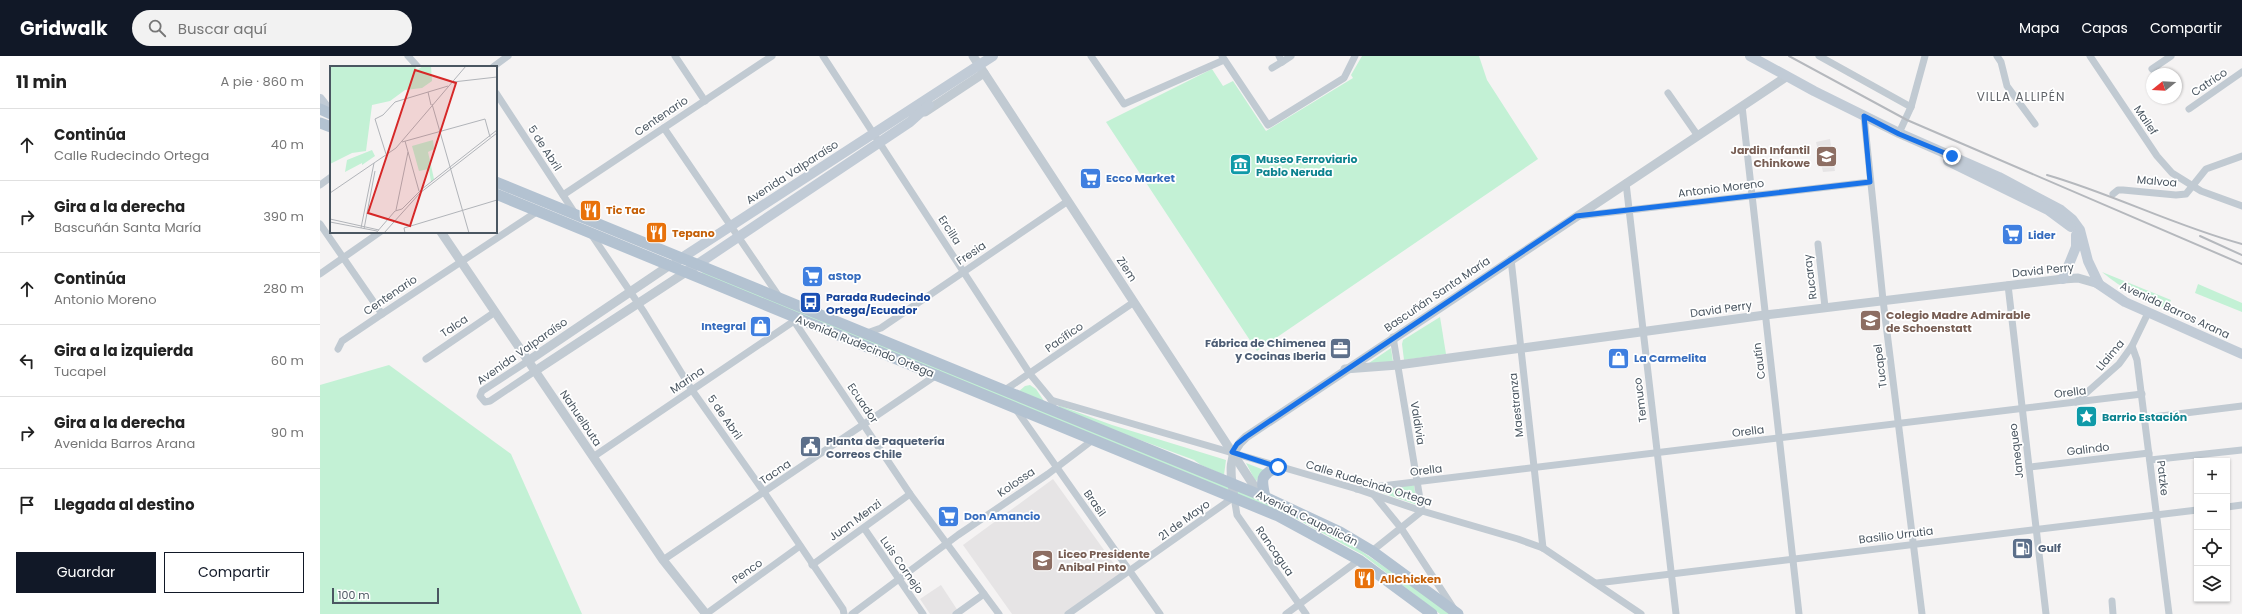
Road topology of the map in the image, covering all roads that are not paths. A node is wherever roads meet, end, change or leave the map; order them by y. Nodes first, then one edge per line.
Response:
1 (408, 56) edge
2 (508, 56) edge
3 (675, 56) edge
4 (772, 56) edge
5 (823, 56) edge
6 (973, 56) edge
7 (993, 56) edge
8 (1091, 56) edge
9 (1291, 56) edge
10 (1356, 56) edge
11 (1750, 56) edge
12 (1819, 56) edge
13 (1925, 56) edge
14 (1997, 56) edge
15 (2090, 56) edge
16 (2171, 56) edge
17 (1223, 58) edge
18 (1281, 59) edge
19 (417, 66) edge
20 (494, 66) edge
21 (1272, 68) dead end
22 (2153, 68) edge
23 (982, 69) junction
24 (2242, 72) edge
25 (1786, 77) junction
26 (952, 84) junction
27 (1668, 93) dead end
28 (497, 95) edge
29 (320, 99) edge
30 (704, 101) junction
31 (1742, 106) junction
32 (1911, 107) junction
33 (320, 109) edge
34 (2189, 109) dead end
35 (330, 113) edge
36 (330, 114) edge
37 (1864, 116) junction
38 (910, 122) junction
39 (320, 123) edge
40 (2035, 124) dead end
41 (330, 127) edge
42 (664, 128) junction
43 (1899, 134) junction
44 (1698, 136) junction
45 (877, 138) junction
46 (2242, 156) edge
47 (330, 178) edge
48 (497, 182) edge
49 (1870, 182) junction
50 (1626, 183) junction
51 (320, 185) edge
52 (2193, 187) junction
53 (497, 194) edge
54 (2113, 194) dead end
55 (563, 195) junction
56 (1751, 196) junction
57 (1068, 200) junction
58 (2242, 206) edge
59 (1629, 210) junction
60 (538, 211) junction
61 (576, 215) junction
62 (1576, 216) junction
63 (320, 224) edge
64 (731, 226) junction
65 (590, 232) junction
66 (379, 233) edge
67 (442, 233) edge
68 (2076, 235) junction
69 (739, 237) junction
70 (1818, 244) dead end
71 (343, 258) junction
72 (681, 259) junction
73 (1511, 259) junction
74 (461, 261) junction
75 (670, 265) junction
76 (696, 265) junction
77 (686, 272) junction
78 (964, 272) junction
79 (320, 274) edge
80 (2063, 278) junction
81 (2099, 284) junction
82 (2008, 286) junction
83 (630, 292) junction
84 (781, 300) junction
85 (1883, 300) junction
86 (1134, 302) junction
87 (639, 304) junction
88 (1825, 307) junction
89 (495, 312) junction
90 (2148, 313) junction
91 (382, 314) junction
92 (1765, 315) junction
93 (796, 320) junction
94 (886, 325) junction
95 (1643, 332) junction
96 (867, 333) junction
97 (1394, 338) junction
98 (888, 343) junction
99 (2132, 346) junction
100 (1521, 347) junction
101 (338, 349) dead end
102 (2242, 354) edge
103 (426, 359) dead end
104 (528, 361) junction
105 (1398, 365) junction
106 (1345, 369) junction
107 (535, 371) junction
108 (938, 374) junction
109 (1030, 374) junction
110 (692, 390) junction
111 (1005, 390) junction
112 (2142, 394) junction
113 (1052, 400) junction
114 (2076, 402) junction
115 (1013, 405) junction
116 (2242, 406) edge
117 (2022, 409) junction
118 (1060, 413) junction
119 (2144, 418) junction
120 (863, 424) junction
121 (1898, 424) junction
122 (1779, 438) junction
123 (1094, 439) junction
124 (2242, 450) edge
125 (1232, 452) junction
126 (1657, 453) junction
127 (593, 457) junction
128 (2149, 457) junction
129 (1278, 467) junction
130 (2029, 467) junction
131 (1056, 468) junction
132 (1534, 468) junction
133 (1417, 482) junction
134 (1232, 483) junction
135 (1357, 489) junction
136 (764, 492) junction
137 (910, 494) junction
138 (1374, 494) junction
139 (1263, 496) junction
140 (1234, 498) junction
141 (2242, 505) edge
142 (2230, 507) edge
143 (2194, 510) edge
144 (1422, 511) junction
145 (2156, 515) junction
146 (864, 528) junction
147 (1401, 528) junction
148 (2036, 530) junction
149 (947, 543) junction
150 (1914, 544) junction
151 (800, 546) junction
152 (1341, 548) junction
153 (1543, 548) junction
154 (1372, 551) junction
155 (1793, 558) junction
156 (664, 560) junction
157 (1359, 560) junction
158 (812, 565) junction
159 (1130, 572) junction
160 (1671, 574) junction
161 (900, 580) junction
162 (1597, 583) junction
163 (984, 594) junction
164 (2112, 601) dead end
165 (1299, 605) junction
166 (706, 614) edge
167 (844, 614) edge
168 (852, 614) edge
169 (923, 614) edge
170 (956, 614) edge
171 (999, 614) edge
172 (1068, 614) edge
173 (1160, 614) edge
174 (1286, 614) edge
175 (1306, 614) edge
176 (1432, 614) edge
177 (1458, 614) edge
178 (1641, 614) edge
179 (1676, 614) edge
180 (1799, 614) edge
181 (1922, 614) edge
182 (2046, 614) edge
183 (2113, 614) edge
184 (2169, 614) edge

1 - 19 street
2 - 20 street
3 - 30 street
4 - 30 street, Centenario
5 - 45 street, Ercilla
6 - 23 street, Ziem
7 - 23 main road, Avenida Valparaíso
8 - 17 street
9 - 18 street
10 - 17 street
11 - 25 main road, Avenida Barros Arana
12 - 32 street
13 - 32 street
14 - 40 street
15 - 52 street, Mailef
16 - 22 street
18 - 21 street
23 - 26 main road, Avenida Valparaíso
23 - 38 street, Avenida Valparaíso
23 - 57 street, Ziem
24 - 34 street, Catrico
25 - 31 street, Bascuñán Santa María
25 - 37 main road, Avenida Barros Arana
26 - 38 main road, Avenida Valparaíso
26 - 45 main road, Avenida Valparaíso
27 - 44 street
28 - 55 street, 5 de Abril
29 - 35 main road
30 - 42 street, Centenario
31 - 44 street, Bascuñán Santa María
31 - 56 street, Cautín
32 - 43 street
33 - 36 main road
37 - 43 main road, Avenida Barros Arana
37 - 49 street, Tucapel
38 - 45 main road, Avenida Valparaíso
39 - 41 main road
42 - 55 street, Centenario
42 - 64 street
43 - 68 main road, Avenida Barros Arana
43 - 81 main road, Avenida Barros Arana
44 - 50 street, Bascuñán Santa María
45 - 64 main road, Avenida Valparaíso
45 - 69 main road, Avenida Valparaíso
45 - 78 street, Ercilla
46 - 52 street
47 - 51 street
48 - 61 main road, Avenida Rudecindo Ortega
49 - 56 street, Antonio Moreno
49 - 85 street, Tucapel
50 - 59 street, Temuco
50 - 62 street, Bascuñán Santa María
52 - 54 street, Malvoa
52 - 58 street, Malvoa
53 - 60 main road, Avenida Rudecindo Ortega
55 - 61 street, 5 de Abril
56 - 59 street, Antonio Moreno
56 - 92 street, Cautín
57 - 78 street, Fresia
57 - 86 street, Ziem
59 - 62 street, Antonio Moreno
59 - 95 street, Temuco
60 - 65 main road, Avenida Rudecindo Ortega
60 - 74 street, Centenario
61 - 72 main road, Avenida Rudecindo Ortega
62 - 73 street, Bascuñán Santa María
63 - 71 street
64 - 69 street
64 - 72 main road, Avenida Valparaíso
65 - 75 main road, Avenida Rudecindo Ortega
65 - 83 street, 5 de Abril
66 - 71 street
67 - 74 street, Nahuelbuta
68 - 80 main road
68 - 81 main road, Avenida Barros Arana
69 - 76 main road, Avenida Valparaíso
69 - 84 street
70 - 88 street, Rucaray
71 - 79 street
71 - 91 street
72 - 75 main road, Avenida Valparaíso
72 - 76 main road, Avenida Rudecindo Ortega
73 - 97 street, Bascuñán Santa María
73 - 100 street, Maestranza
74 - 89 street, Nahuelbuta
74 - 91 street, Centenario
75 - 77 main road, Avenida Rudecindo Ortega
75 - 83 street, Avenida Valparaíso
76 - 77 main road, Avenida Valparaíso
76 - 84 main road, Avenida Rudecindo Ortega
77 - 87 street, Avenida Valparaíso
77 - 93 main road, Avenida Rudecindo Ortega
78 - 94 street, Fresia
78 - 109 street, Ercilla
80 - 81 street, David Perry
80 - 82 street, David Perry
81 - 90 main road, Avenida Barros Arana
82 - 85 street, David Perry
82 - 117 street, Janequeo
83 - 87 street, 5 de Abril
83 - 104 street, Avenida Valparaíso
84 - 96 main road, Avenida Rudecindo Ortega
85 - 88 street, David Perry
85 - 121 street, Tucapel
86 - 109 street, Pacífico
86 - 125 street, Ziem
87 - 107 street, Avenida Valparaíso
87 - 110 street, 5 de Abril
88 - 92 street, David Perry
89 - 103 street, Talca
89 - 104 street, Nahuelbuta
90 - 99 street, Llaima
90 - 102 main road, Avenida Barros Arana
91 - 101 street, Centenario
92 - 95 street, David Perry
92 - 122 street, Cautín
93 - 108 main road, Avenida Rudecindo Ortega
93 - 110 street, Marina
93 - 120 street, Ecuador
94 - 96 street, Fresia
94 - 98 street
95 - 100 street, David Perry
95 - 126 street, Temuco
96 - 98 main road, Avenida Rudecindo Ortega
97 - 105 street, Valdivia
97 - 106 street, Bascuñán Santa María
98 - 111 main road, Avenida Rudecindo Ortega
99 - 112 street, Patzke
99 - 114 street, Llaima
100 - 105 street, David Perry
100 - 132 street, Maestranza
104 - 107 street, Nahuelbuta
104 - 107 street, Avenida Valparaíso
105 - 106 street, David Perry
105 - 133 street, Valdivia
106 - 125 street, Bascuñán Santa María
107 - 127 street, Nahuelbuta
108 - 115 main road, Avenida Rudecindo Ortega
108 - 120 street, Tacna
109 - 111 street, Pacífico
109 - 113 street, Ercilla
110 - 127 street, Marina
110 - 136 street, 5 de Abril
111 - 118 main road, Avenida Rudecindo Ortega
112 - 114 street, Orella
112 - 119 street, Patzke
113 - 118 street, Ercilla
113 - 125 street, Calle Rudecindo Ortega
114 - 117 street, Orella
115 - 123 main road, Avenida Rudecindo Ortega
115 - 131 street, Brasil
116 - 119 street
117 - 121 street, Orella
117 - 130 street, Janequeo
118 - 134 main road, Avenida Rudecindo Ortega
119 - 128 street, Patzke
120 - 136 street, Tacna
120 - 137 street, Ecuador
121 - 122 street, Orella
121 - 150 street, Tucapel
122 - 126 street, Orella
122 - 155 street, Cautín
123 - 131 street, Kolossa
123 - 140 main road, Avenida Rudecindo Ortega
124 - 128 street, Galindo
125 - 129 street, Calle Rudecindo Ortega
125 - 134 street
125 - 139 street, Ziem
126 - 132 street, Orella
126 - 160 street, Temuco
127 - 156 street, Nahuelbuta
128 - 130 street, Galindo
128 - 145 street, Patzke
129 - 135 street, Calle Rudecindo Ortega
129 - 139 main road
130 - 148 street, Janequeo
131 - 149 street, Kolossa
131 - 159 street, Brasil
132 - 133 street, Orella
132 - 153 street, Maestranza
133 - 135 street, Orella
133 - 144 street, Valdivia
134 - 139 main road, Avenida Caupolicán
134 - 140 street
135 - 138 street, Calle Rudecindo Ortega
136 - 151 street, 5 de Abril
136 - 156 street, Tacna
137 - 146 street, Juan Menzi
137 - 149 street, Ecuador
138 - 144 street, Calle Rudecindo Ortega
138 - 147 street
139 - 154 main road, Avenida Caupolicán
140 - 152 main road, Avenida Caupolicán
140 - 159 street, 21 de Mayo
140 - 165 street, Rancagua
141 - 142 street
143 - 145 street, Basilio Urrutia
144 - 147 street
144 - 153 street, Calle Rudecindo Ortega
145 - 148 street, Basilio Urrutia
145 - 184 street, Patzke
146 - 158 street, Juan Menzi
146 - 161 street, Luis Cornejo
147 - 154 street
147 - 177 street
148 - 150 street, Basilio Urrutia
148 - 182 street, Janequeo
149 - 161 street, Kolossa
149 - 163 street, Ecuador
150 - 155 street, Basilio Urrutia
150 - 181 street, Tucapel
151 - 158 street, 5 de Abril
151 - 166 street, Penco
152 - 154 main road
152 - 157 main road, Avenida Caupolicán
153 - 162 street, Calle Rudecindo Ortega
154 - 177 main road, Avenida Caupolicán
155 - 160 street, Basilio Urrutia
155 - 180 street, Cautín
156 - 166 street, Nahuelbuta
157 - 165 street
157 - 176 main road, Avenida Caupolicán
158 - 167 street, 5 de Abril
159 - 172 street, 21 de Mayo
159 - 173 street, Brasil
160 - 162 street, Basilio Urrutia
160 - 179 street, Temuco
161 - 168 street, Kolossa
161 - 169 street, Luis Cornejo
162 - 178 street, Calle Rudecindo Ortega
163 - 170 street
163 - 171 street, Ecuador
164 - 183 street
165 - 174 street
165 - 175 street, Rancagua

